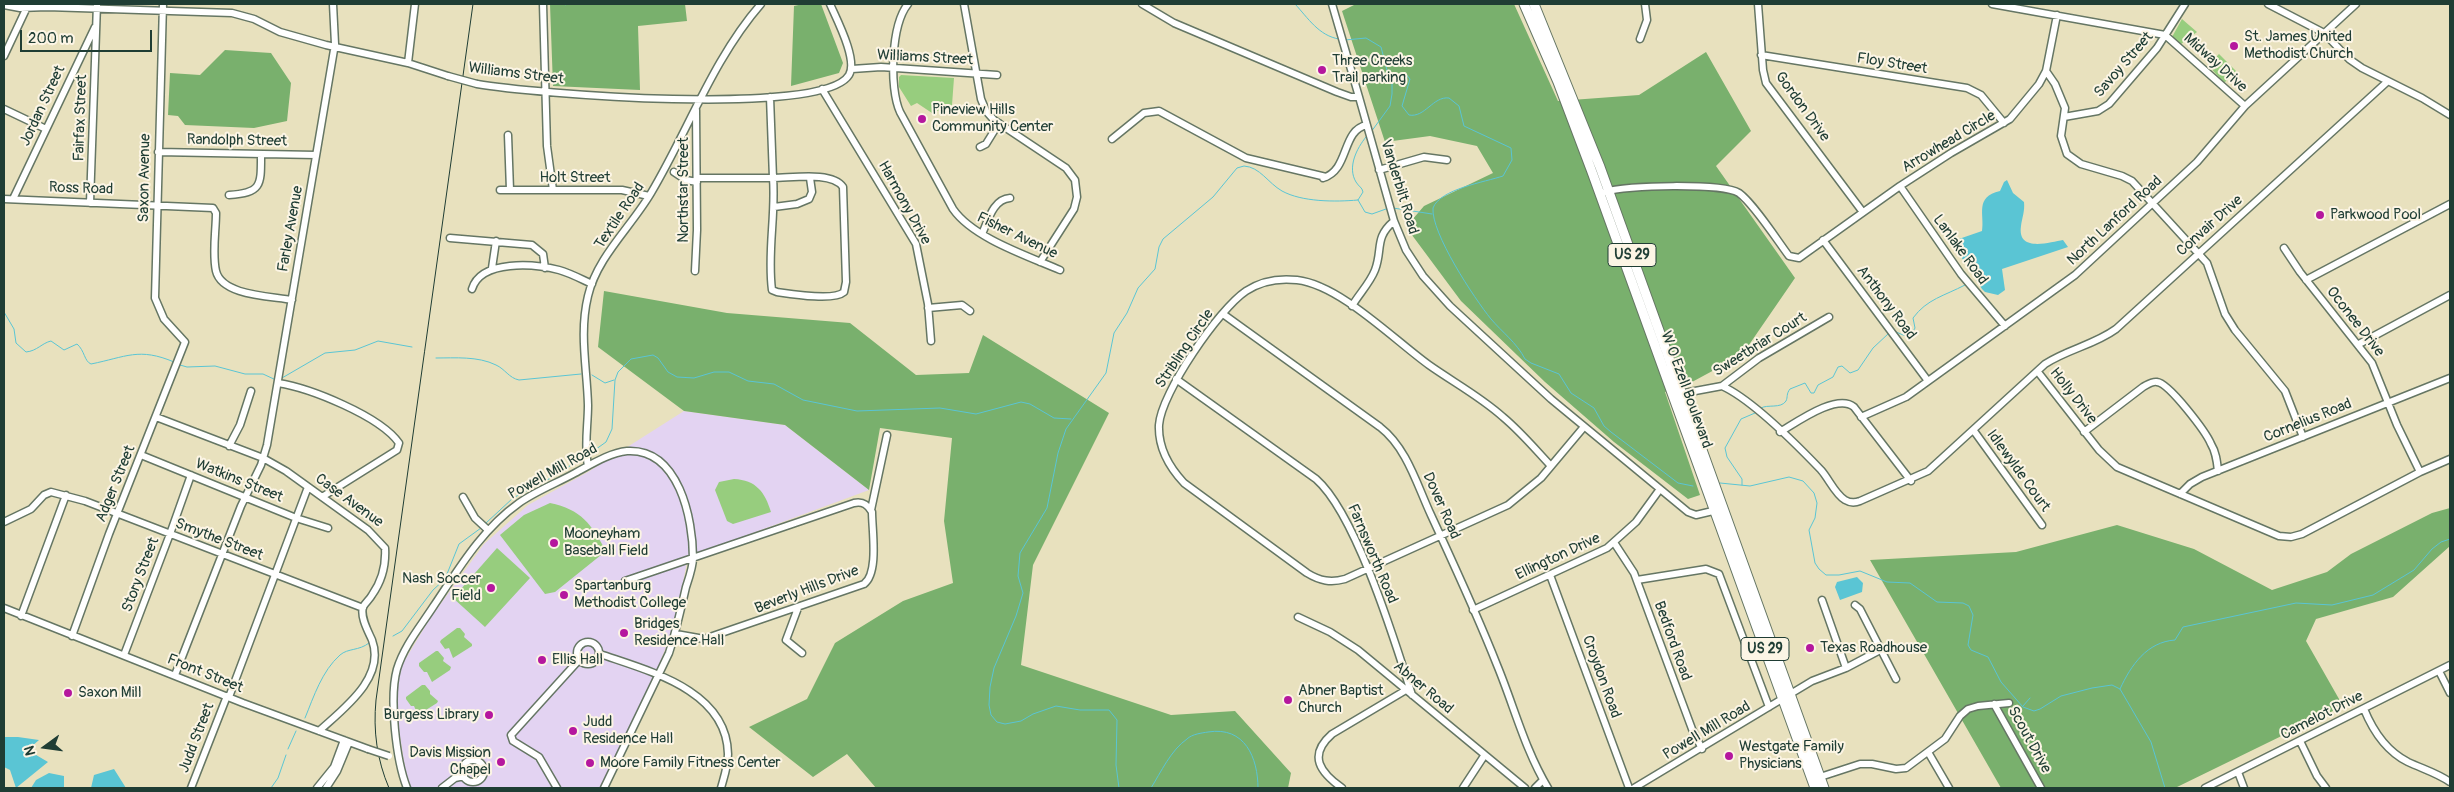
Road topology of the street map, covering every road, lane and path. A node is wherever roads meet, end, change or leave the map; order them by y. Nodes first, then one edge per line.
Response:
1 (333, 4) edge
2 (415, 4) edge
3 (543, 4) edge
4 (762, 4) edge
5 (830, 4) edge
6 (908, 4) edge
7 (964, 4) edge
8 (1142, 4) edge
9 (1332, 4) edge
10 (1524, 4) edge
11 (1534, 4) edge
12 (1645, 4) edge
13 (1758, 4) edge
14 (1992, 4) edge
15 (2185, 4) edge
16 (2268, 4) edge
17 (2356, 4) edge
18 (4, 5) edge
19 (28, 6) edge
20 (97, 6) edge
21 (162, 7) edge
22 (2056, 15) junction
23 (96, 24) junction
24 (2324, 33) junction
25 (2166, 35) junction
26 (1640, 39) dead end
27 (334, 47) junction
28 (1761, 55) junction
29 (4, 56) edge
30 (408, 63) junction
31 (894, 68) junction
32 (852, 69) junction
33 (2046, 70) junction
34 (976, 73) junction
35 (996, 75) dead end
36 (2388, 81) junction
37 (822, 89) junction
38 (545, 92) junction
39 (770, 97) junction
40 (1359, 97) junction
41 (701, 99) junction
42 (2245, 106) junction
43 (4, 109) edge
44 (696, 109) junction
45 (2450, 115) edge
46 (2064, 117) junction
47 (1577, 119) junction
48 (999, 123) junction
49 (2004, 123) junction
50 (1367, 125) junction
51 (46, 129) junction
52 (508, 135) dead end
53 (1112, 139) dead end
54 (980, 147) dead end
55 (158, 152) junction
56 (261, 155) junction
57 (316, 156) junction
58 (1447, 160) dead end
59 (1379, 170) junction
60 (674, 172) dead end
61 (773, 178) junction
62 (810, 178) junction
63 (697, 180) junction
64 (1900, 186) junction
65 (500, 190) dead end
66 (510, 190) junction
67 (552, 190) junction
68 (1604, 192) junction
69 (229, 195) dead end
70 (649, 196) junction
71 (1010, 198) dead end
72 (4, 199) edge
73 (13, 199) junction
74 (90, 203) junction
75 (2153, 204) junction
76 (2450, 204) edge
77 (156, 205) junction
78 (774, 207) junction
79 (1862, 211) junction
80 (1394, 221) junction
81 (982, 234) junction
82 (450, 238) dead end
83 (1823, 240) junction
84 (496, 241) junction
85 (2284, 248) dead end
86 (2199, 254) junction
87 (1040, 262) junction
88 (492, 268) junction
89 (545, 268) junction
90 (695, 270) dead end
91 (1060, 270) dead end
92 (2306, 280) junction
93 (592, 284) junction
94 (472, 289) dead end
95 (2450, 295) edge
96 (292, 300) junction
97 (1352, 306) junction
98 (928, 308) junction
99 (970, 311) dead end
100 (1223, 314) junction
101 (1829, 317) dead end
102 (2005, 326) junction
103 (931, 341) dead end
104 (186, 342) joint
105 (2359, 344) junction
106 (2038, 372) junction
107 (2450, 378) edge
108 (1176, 379) junction
109 (1928, 381) junction
110 (278, 383) junction
111 (1722, 386) junction
112 (251, 391) dead end
113 (1677, 394) junction
114 (2388, 402) junction
115 (1861, 417) junction
116 (156, 418) junction
117 (1583, 428) junction
118 (1974, 431) junction
119 (1780, 432) junction
120 (2084, 432) junction
121 (887, 435) dead end
122 (2303, 437) junction
123 (229, 446) junction
124 (141, 455) junction
125 (263, 458) junction
126 (2450, 459) edge
127 (588, 466) junction
128 (1551, 466) junction
129 (2218, 471) junction
130 (2420, 472) junction
131 (191, 475) junction
132 (1911, 481) junction
133 (308, 487) junction
134 (1660, 490) junction
135 (2180, 494) junction
136 (66, 495) junction
137 (245, 497) junction
138 (322, 497) junction
139 (463, 497) dead end
140 (1724, 509) junction
141 (871, 510) junction
142 (1713, 511) junction
143 (118, 514) junction
144 (296, 518) junction
145 (4, 522) edge
146 (2042, 525) dead end
147 (328, 528) dead end
148 (488, 530) junction
149 (170, 534) junction
150 (1441, 537) junction
151 (1615, 544) junction
152 (222, 554) junction
153 (693, 559) junction
154 (1367, 569) junction
155 (275, 575) junction
156 (1550, 575) junction
157 (1637, 580) junction
158 (625, 581) dead end
159 (1822, 600) dead end
160 (1855, 605) dead end
161 (4, 608) edge
162 (363, 608) junction
163 (798, 608) junction
164 (1474, 610) junction
165 (21, 616) junction
166 (1298, 617) dead end
167 (676, 634) junction
168 (72, 636) junction
169 (1882, 649) junction
170 (802, 653) dead end
171 (600, 654) junction
172 (124, 655) junction
173 (579, 660) junction
174 (2450, 665) edge
175 (1846, 668) junction
176 (2439, 671) junction
177 (175, 676) junction
178 (659, 676) junction
179 (1896, 679) dead end
180 (1406, 690) junction
181 (2450, 693) edge
182 (1412, 695) junction
183 (1788, 696) junction
184 (228, 697) junction
185 (1994, 704) junction
186 (2009, 704) dead end
187 (1769, 708) junction
188 (2364, 709) junction
189 (319, 731) junction
190 (346, 741) junction
191 (2300, 741) junction
192 (1702, 749) junction
193 (1928, 752) junction
194 (400, 756) junction
195 (1484, 756) junction
196 (2238, 772) junction
197 (464, 776) dead end
198 (1543, 780) junction
199 (1816, 782) edge
200 (2450, 782) edge
201 (191, 788) edge
202 (316, 788) edge
203 (326, 788) edge
204 (407, 788) edge
205 (442, 788) edge
206 (557, 788) edge
207 (604, 788) edge
208 (721, 788) edge
209 (1342, 788) edge
210 (1463, 788) edge
211 (1525, 788) edge
212 (1535, 788) edge
213 (1548, 788) edge
214 (1629, 788) edge
215 (1634, 788) edge
216 (1824, 788) edge
217 (1949, 788) edge
218 (2041, 788) edge
219 (2205, 788) edge
220 (2244, 788) edge
221 (2326, 788) edge

1 - 27 street, Farley Avenue
2 - 30 street
3 - 38 street
4 - 41 street, Textile Road
5 - 32 street
6 - 31 street, Fisher Avenue
7 - 34 street
8 - 40 street
9 - 40 street, Vanderbilt Road
10 - 47 main road, W O Ezell Boulevard / US 29
11 - 47 main road, W O Ezell Boulevard / US 29
12 - 26 street
13 - 28 street, Gordon Drive
14 - 22 street, Midway Drive
15 - 25 street, Savoy Street
16 - 24 street
17 - 24 street, North Lanford Road
18 - 19 street, Williams Street
19 - 20 street, Williams Street
19 - 29 street
20 - 21 street, Williams Street
20 - 23 street, Fairfax Street
21 - 27 street, Williams Street
21 - 55 street, Saxon Avenue
22 - 25 street, Midway Drive
22 - 33 street, Arrowhead Circle
23 - 51 street, Jordan Street
23 - 74 street, Fairfax Street
24 - 36 street
24 - 42 street, North Lanford Road
25 - 42 street, Midway Drive
25 - 46 street, Savoy Street
27 - 30 street, Williams Street
27 - 57 street, Farley Avenue
28 - 49 street, Floy Street
28 - 79 street, Gordon Drive
30 - 38 street, Williams Street, bridge
31 - 32 street, Williams Street
31 - 34 street, Williams Street
31 - 81 street, Fisher Avenue
32 - 37 street, Williams Street
33 - 46 street
33 - 49 street, Arrowhead Circle
34 - 35 street, Williams Street
34 - 48 street
36 - 45 street
36 - 86 street, Convair Drive
37 - 39 street, Williams Street
37 - 98 street, Harmony Drive
38 - 41 street, Williams Street
38 - 67 street
39 - 41 street, Williams Street
39 - 61 street
40 - 50 street, Vanderbilt Road
41 - 44 street, Textile Road
42 - 75 street, North Lanford Road
43 - 51 street
44 - 63 street, Northstar Street
44 - 70 street, Textile Road
46 - 75 street
47 - 68 main road, W O Ezell Boulevard / US 29
48 - 54 street
48 - 87 street
49 - 64 street, Arrowhead Circle
50 - 53 street
50 - 59 street, Vanderbilt Road
51 - 73 street, Jordan Street
52 - 66 street
55 - 56 street, Randolph Street
55 - 77 street, Saxon Avenue
56 - 57 street, Randolph Street
56 - 69 street
57 - 96 street, Farley Avenue
58 - 59 street
59 - 80 street, Vanderbilt Road
60 - 63 street
61 - 62 street
61 - 63 street
61 - 78 street
62 - 78 street
62 - 78 street
63 - 90 street, Northstar Street
64 - 79 street, Arrowhead Circle
64 - 102 street, Lanlake Road
65 - 66 street, Holt Street
66 - 67 street, Holt Street
67 - 70 street, Holt Street
68 - 83 street, Arrowhead Circle
68 - 113 main road, W O Ezell Boulevard / US 29
70 - 93 street, Textile Road
71 - 81 street
72 - 73 street, Ross Road
73 - 74 street, Ross Road
74 - 77 street, Ross Road
75 - 86 street
75 - 102 street, North Lanford Road
76 - 92 street
77 - 96 street, Ross Road
77 - 104 street, Saxon Avenue
79 - 83 street, Arrowhead Circle
80 - 97 street
80 - 117 street, Vanderbilt Road
81 - 87 street, Fisher Avenue
82 - 84 street
83 - 109 street, Anthony Road
84 - 88 street
84 - 89 street
85 - 92 street, Oconee Drive
86 - 106 street, Convair Drive
86 - 122 street
87 - 91 street, Fisher Avenue
88 - 89 street
88 - 94 street
89 - 93 street
92 - 105 street, Oconee Drive
93 - 127 street, Textile Road
95 - 105 street
96 - 110 street, Farley Avenue
97 - 100 street, Stribling Circle
97 - 128 street, Stribling Circle
98 - 99 street
98 - 103 street, Harmony Drive
100 - 108 street, Stribling Circle
100 - 150 street, Dover Road
101 - 111 street, Sweetbriar Court
102 - 109 street, North Lanford Road
104 - 116 street, Adger Street
105 - 114 street, Oconee Drive
106 - 118 street, Holly Drive
106 - 120 street, Holly Drive
107 - 114 street, Cornelius Road
108 - 154 street, Farnsworth Road
108 - 154 street, Stribling Circle
109 - 115 street, North Lanford Road
110 - 125 street, Farley Avenue
110 - 138 street
111 - 113 street, Sweetbriar Court
111 - 119 street, Holly Drive
112 - 123 street
113 - 140 main road, W O Ezell Boulevard / US 29
113 - 142 main road, W O Ezell Boulevard / US 29
114 - 122 street, Cornelius Road
114 - 130 street, Oconee Drive
115 - 119 street
115 - 132 street
116 - 123 street, Case Avenue
116 - 124 street, Adger Street
117 - 128 street, Stribling Circle
117 - 134 street, Vanderbilt Road
118 - 132 street, Holly Drive
118 - 146 street, Idlewylde Court
119 - 132 street, Holly Drive
120 - 129 street
120 - 135 street, Holly Drive
121 - 141 street, Beverly Hills Drive
122 - 129 street, Cornelius Road
123 - 125 street, Case Avenue
124 - 131 street, Watkins Street
124 - 143 street, Adger Street
125 - 133 street, Case Avenue
125 - 137 street, Farley Avenue
126 - 130 street, Holly Drive
127 - 148 street, Powell Mill Road
127 - 153 street, Powell Mill Road
128 - 150 street, Stribling Circle
129 - 135 street, Cornelius Road
130 - 135 street, Holly Drive
131 - 137 street, Watkins Street
131 - 149 street, Story Street
133 - 138 street, Case Avenue
133 - 144 street
134 - 142 street, Vanderbilt Road
134 - 151 street, Ellington Drive
136 - 143 street, Smythe Street
136 - 145 street
136 - 165 street
137 - 144 street, Watkins Street
137 - 152 street, Farley Avenue
138 - 162 street, Case Avenue
139 - 148 street
140 - 142 street, Vanderbilt Road
140 - 183 main road, W O Ezell Boulevard / US 29
141 - 153 street
141 - 163 street, Beverly Hills Drive
142 - 183 main road, W O Ezell Boulevard / US 29
143 - 149 street, Smythe Street
143 - 168 street, Adger Street
144 - 147 street, Watkins Street
144 - 155 street
148 - 194 street, Powell Mill Road
149 - 152 street, Smythe Street
149 - 172 street, Story Street
150 - 154 street, Stribling Circle
150 - 164 street, Dover Road
151 - 156 street, Ellington Drive
151 - 157 street, Bedford Road
152 - 155 street, Smythe Street
152 - 177 street, Farley Avenue
153 - 158 street
153 - 167 street, Powell Mill Road
154 - 182 street, Farnsworth Road
155 - 162 street, Smythe Street
155 - 184 street
156 - 164 street, Ellington Drive
156 - 214 street, Croydon Road
157 - 187 street
157 - 192 street, Bedford Road
159 - 175 street
160 - 169 street
161 - 165 street, Front Street
162 - 189 street
163 - 167 street, Beverly Hills Drive
163 - 170 street
164 - 198 street, Dover Road
165 - 168 street, Front Street
166 - 180 street, Abner Road
167 - 178 street, Powell Mill Road
168 - 172 street, Front Street
169 - 175 street, Powell Mill Road
169 - 179 street
171 - 173 street
171 - 173 street
171 - 178 street
172 - 177 street, Front Street
173 - 206 street
174 - 176 street, Camelot Drive
175 - 183 street, Powell Mill Road
176 - 181 street
176 - 188 street, Camelot Drive
177 - 184 street, Front Street
178 - 207 street, Powell Mill Road
178 - 208 street
180 - 182 street, Abner Road
180 - 209 street
182 - 195 street, Abner Road
183 - 187 street, Powell Mill Road
183 - 199 main road, W O Ezell Boulevard / US 29
184 - 189 street, Front Street
184 - 201 street, Judd Street
185 - 186 street
185 - 193 street
185 - 218 street, Scout Drive
187 - 192 street, Powell Mill Road
188 - 191 street, Camelot Drive
188 - 200 street
189 - 190 street, Front Street
190 - 194 street, Front Street, bridge
190 - 202 street
190 - 203 street
191 - 196 street, Camelot Drive
191 - 221 street
192 - 215 street, Powell Mill Road
193 - 199 street
193 - 217 street
194 - 204 street, Powell Mill Road
195 - 210 street
195 - 211 street, Abner Road
196 - 219 street, Camelot Drive
196 - 220 street
197 - 205 street
198 - 212 street
198 - 213 street, Dover Road
199 - 216 main road, W O Ezell Boulevard / US 29

